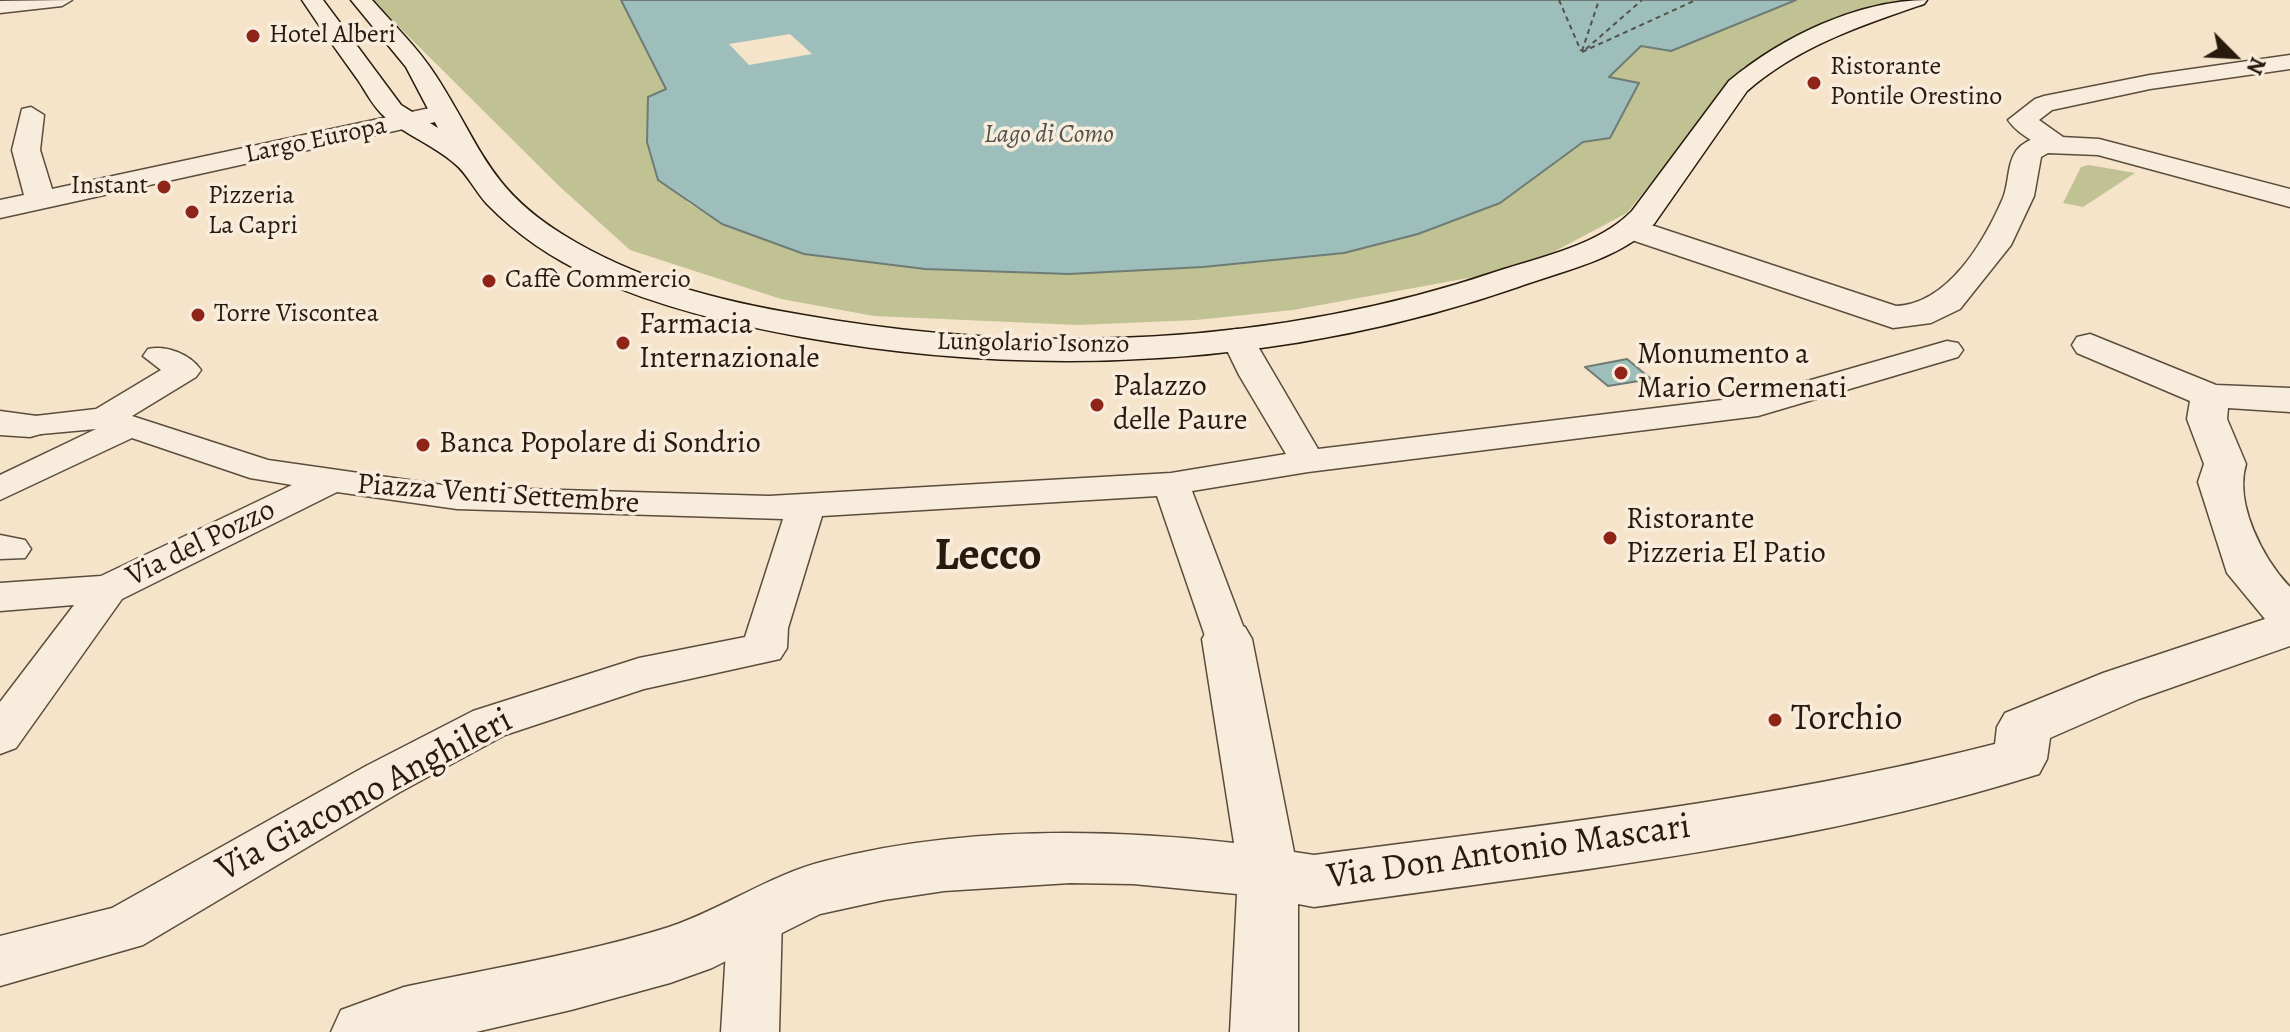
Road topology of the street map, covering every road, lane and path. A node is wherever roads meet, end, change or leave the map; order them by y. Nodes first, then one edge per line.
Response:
1 (62, 0) edge
2 (312, 0) edge
3 (361, 0) edge
4 (1917, 0) edge
5 (0, 7) edge
6 (2289, 63) edge
7 (444, 113) junction
8 (31, 115) dead end
9 (407, 122) junction
10 (2056, 142) junction
11 (469, 160) junction
12 (2290, 198) edge
13 (40, 199) junction
14 (0, 209) edge
15 (1631, 229) junction
16 (1237, 338) junction
17 (2090, 345) dead end
18 (1947, 350) dead end
19 (159, 356) dead end
20 (2210, 396) junction
21 (2290, 400) edge
22 (116, 423) junction
23 (15, 424) edge
24 (1308, 461) junction
25 (328, 482) junction
26 (1171, 484) junction
27 (0, 489) edge
28 (806, 506) junction
29 (108, 589) junction
30 (0, 597) edge
31 (2290, 616) edge
32 (2290, 628) edge
33 (1226, 636) joint
34 (0, 736) edge
35 (1268, 872) junction
36 (755, 917) junction
37 (0, 961) edge
38 (365, 1032) edge
39 (750, 1032) edge
40 (1264, 1032) edge

1 - 5 street
2 - 9 street, Lungolario Isonzo
3 - 7 street, Lungolario Isonzo
4 - 15 street
6 - 10 street
7 - 9 street, Largo Europa
7 - 11 street, Lungolario Isonzo
8 - 13 street
9 - 11 street, Lungolario Isonzo
9 - 13 street, Largo Europa
10 - 12 street
10 - 15 street
11 - 16 street, Lungolario Isonzo
13 - 14 street, Largo Europa
15 - 16 street, Lungolario Isonzo
16 - 24 street
17 - 20 street
18 - 24 street, Piazza Venti Settembre
19 - 22 street, Piazza Venti Settembre
20 - 21 street
20 - 31 street
22 - 23 street, Piazza Venti Settembre
22 - 25 street, Piazza Venti Settembre
22 - 27 street
24 - 26 street, Piazza Venti Settembre
25 - 28 street, Piazza Venti Settembre
25 - 29 street, Via del Pozzo
26 - 28 street, Piazza Venti Settembre
26 - 33 street
28 - 37 street, Via Giacomo Anghileri
29 - 30 street
29 - 34 street, Via del Pozzo
32 - 35 street, Via Don Antonio Mascari
33 - 35 street
35 - 36 street, Via Don Antonio Mascari
35 - 40 street
36 - 38 street, Via Don Antonio Mascari
36 - 39 street

